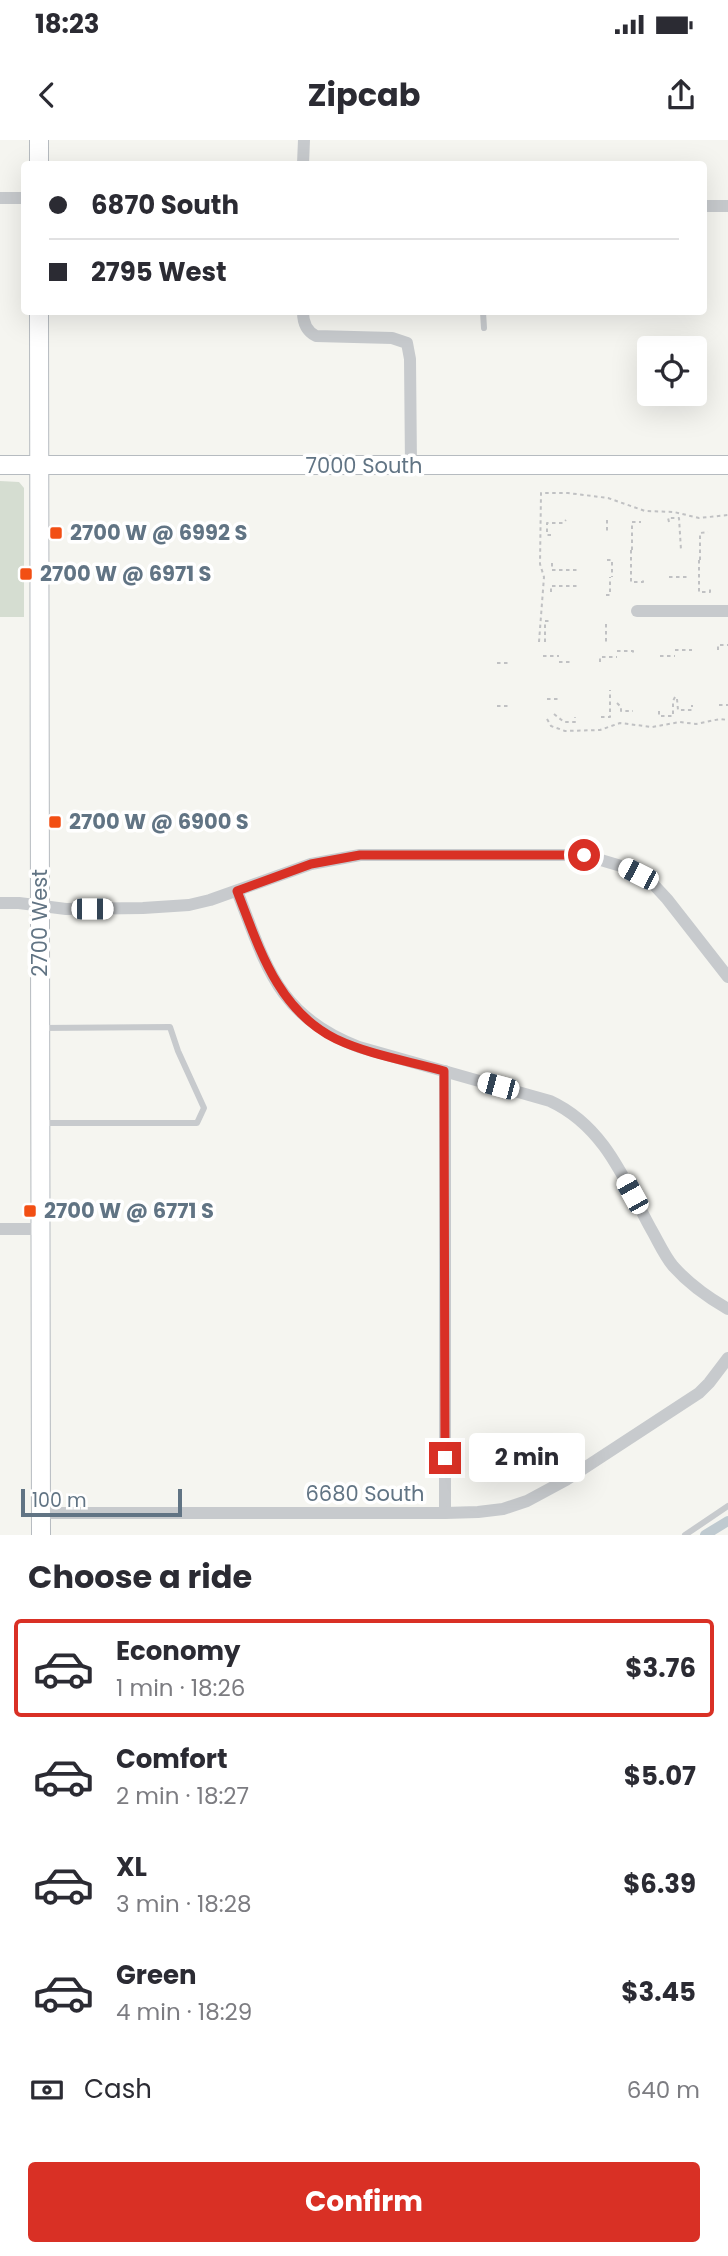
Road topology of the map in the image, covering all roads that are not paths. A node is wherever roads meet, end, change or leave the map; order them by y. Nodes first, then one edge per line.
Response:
1 (39, 140) edge
2 (304, 140) edge
3 (39, 161) edge
4 (303, 161) edge
5 (0, 198) edge
6 (21, 198) edge
7 (707, 206) edge
8 (728, 206) edge
9 (39, 315) edge
10 (304, 315) edge
11 (482, 315) edge
12 (484, 328) dead end
13 (0, 465) edge
14 (39, 465) junction
15 (728, 465) edge
16 (411, 466) junction
17 (637, 611) dead end
18 (728, 611) edge
19 (237, 891) junction
20 (0, 903) edge
21 (39, 906) junction
22 (728, 977) edge
23 (40, 1028) junction
24 (444, 1071) junction
25 (40, 1123) junction
26 (0, 1229) edge
27 (41, 1230) junction
28 (728, 1309) edge
29 (728, 1358) edge
30 (728, 1506) edge
31 (41, 1513) junction
32 (445, 1513) junction
33 (41, 1535) edge
34 (685, 1535) edge

1 - 3 main road
2 - 4 street
5 - 6 street
7 - 8 street
9 - 14 main road, 2700 West
10 - 16 street
11 - 12 lane
13 - 14 main road, 7000 South
14 - 16 main road, 7000 South
14 - 21 main road, 2700 West
15 - 16 main road, 7000 South
17 - 18 street
19 - 21 street
19 - 22 street
19 - 24 street
20 - 21 street
21 - 23 main road, 2700 West
23 - 25 main road, 2700 West
23 - 25 lane
24 - 28 street
24 - 32 street
25 - 27 main road, 2700 West
26 - 27 street
27 - 31 main road, 2700 West
29 - 32 street, 6680 South
30 - 34 lane
31 - 32 street, 6680 South
31 - 33 main road, 2700 West

